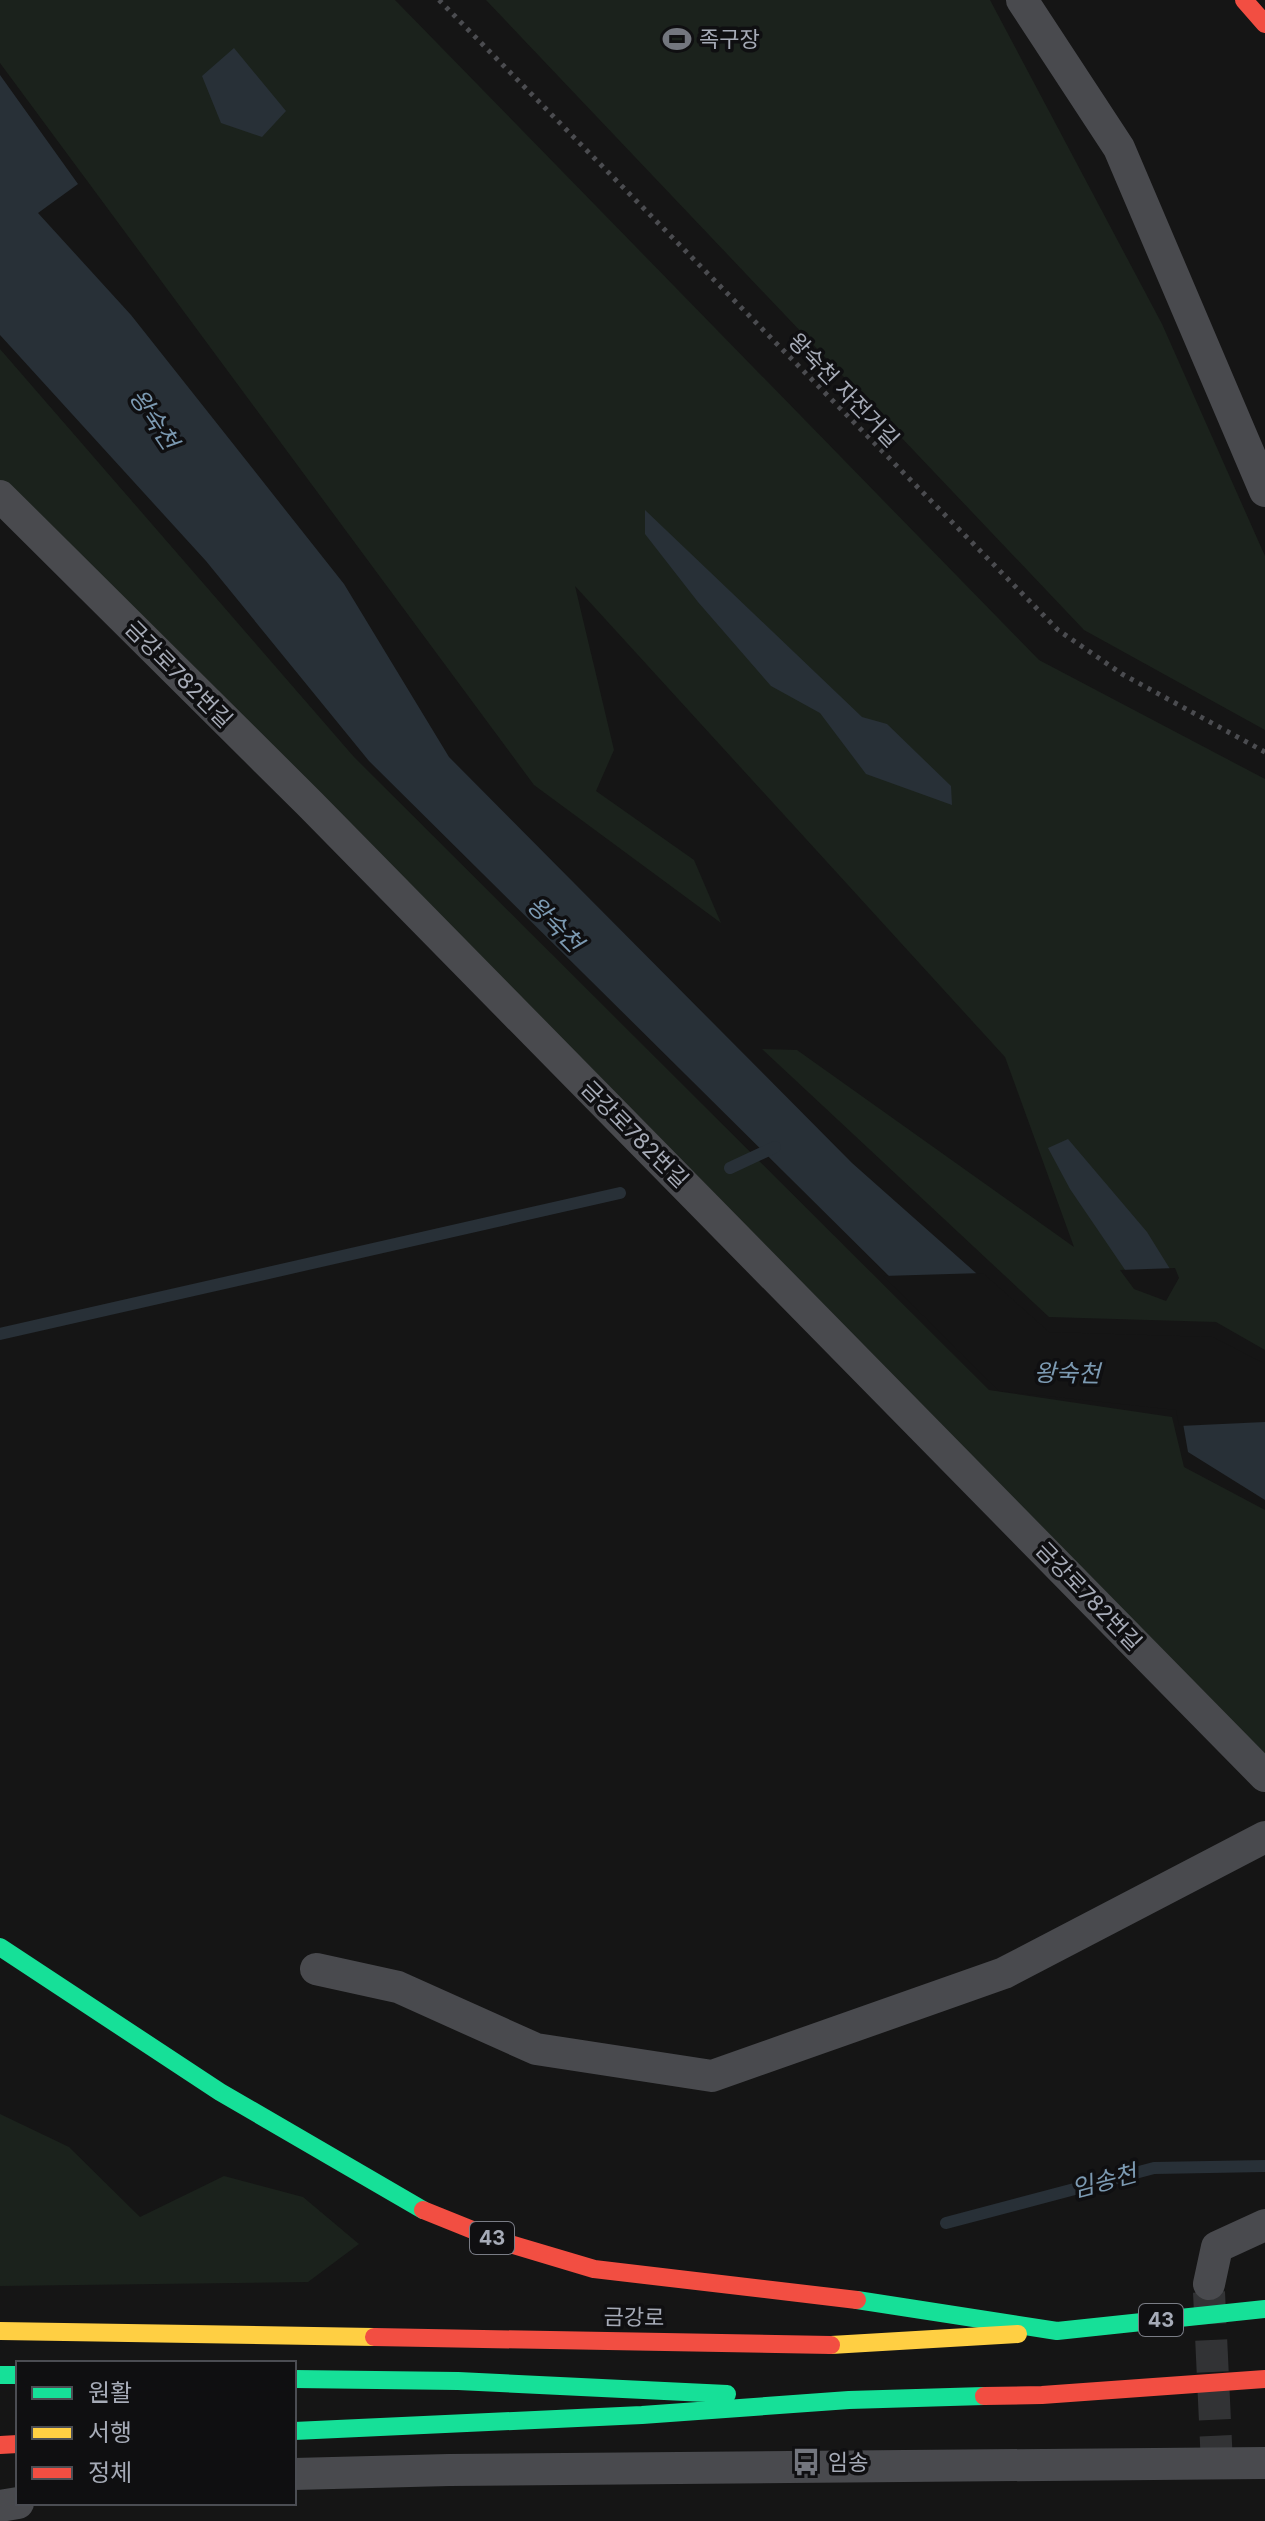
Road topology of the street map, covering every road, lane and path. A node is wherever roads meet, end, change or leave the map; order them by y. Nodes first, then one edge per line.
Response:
1 (439, 0) edge
2 (1022, 0) edge
3 (1244, 0) edge
4 (1265, 24) edge
5 (1265, 491) edge
6 (0, 496) edge
7 (1265, 752) edge
8 (1265, 1776) edge
9 (1265, 1837) edge
10 (0, 1947) edge
11 (316, 1969) dead end
12 (1265, 2225) edge
13 (1209, 2284) tunnel mouth
14 (1265, 2309) edge
15 (0, 2331) edge
16 (1057, 2331) junction
17 (296, 2379) edge
18 (1265, 2379) edge
19 (849, 2400) junction
20 (296, 2431) edge
21 (1265, 2463) edge
22 (296, 2474) edge

1 - 7 path, 왕숙천 자전거길
2 - 5 street
3 - 4 main road
6 - 8 street, 금강로782번길
9 - 11 street
10 - 16 main road, 43
12 - 13 street
14 - 16 main road, 금강로 / 43
15 - 16 main road, 금강로
17 - 19 main road
18 - 19 main road
19 - 20 main road
21 - 22 street

